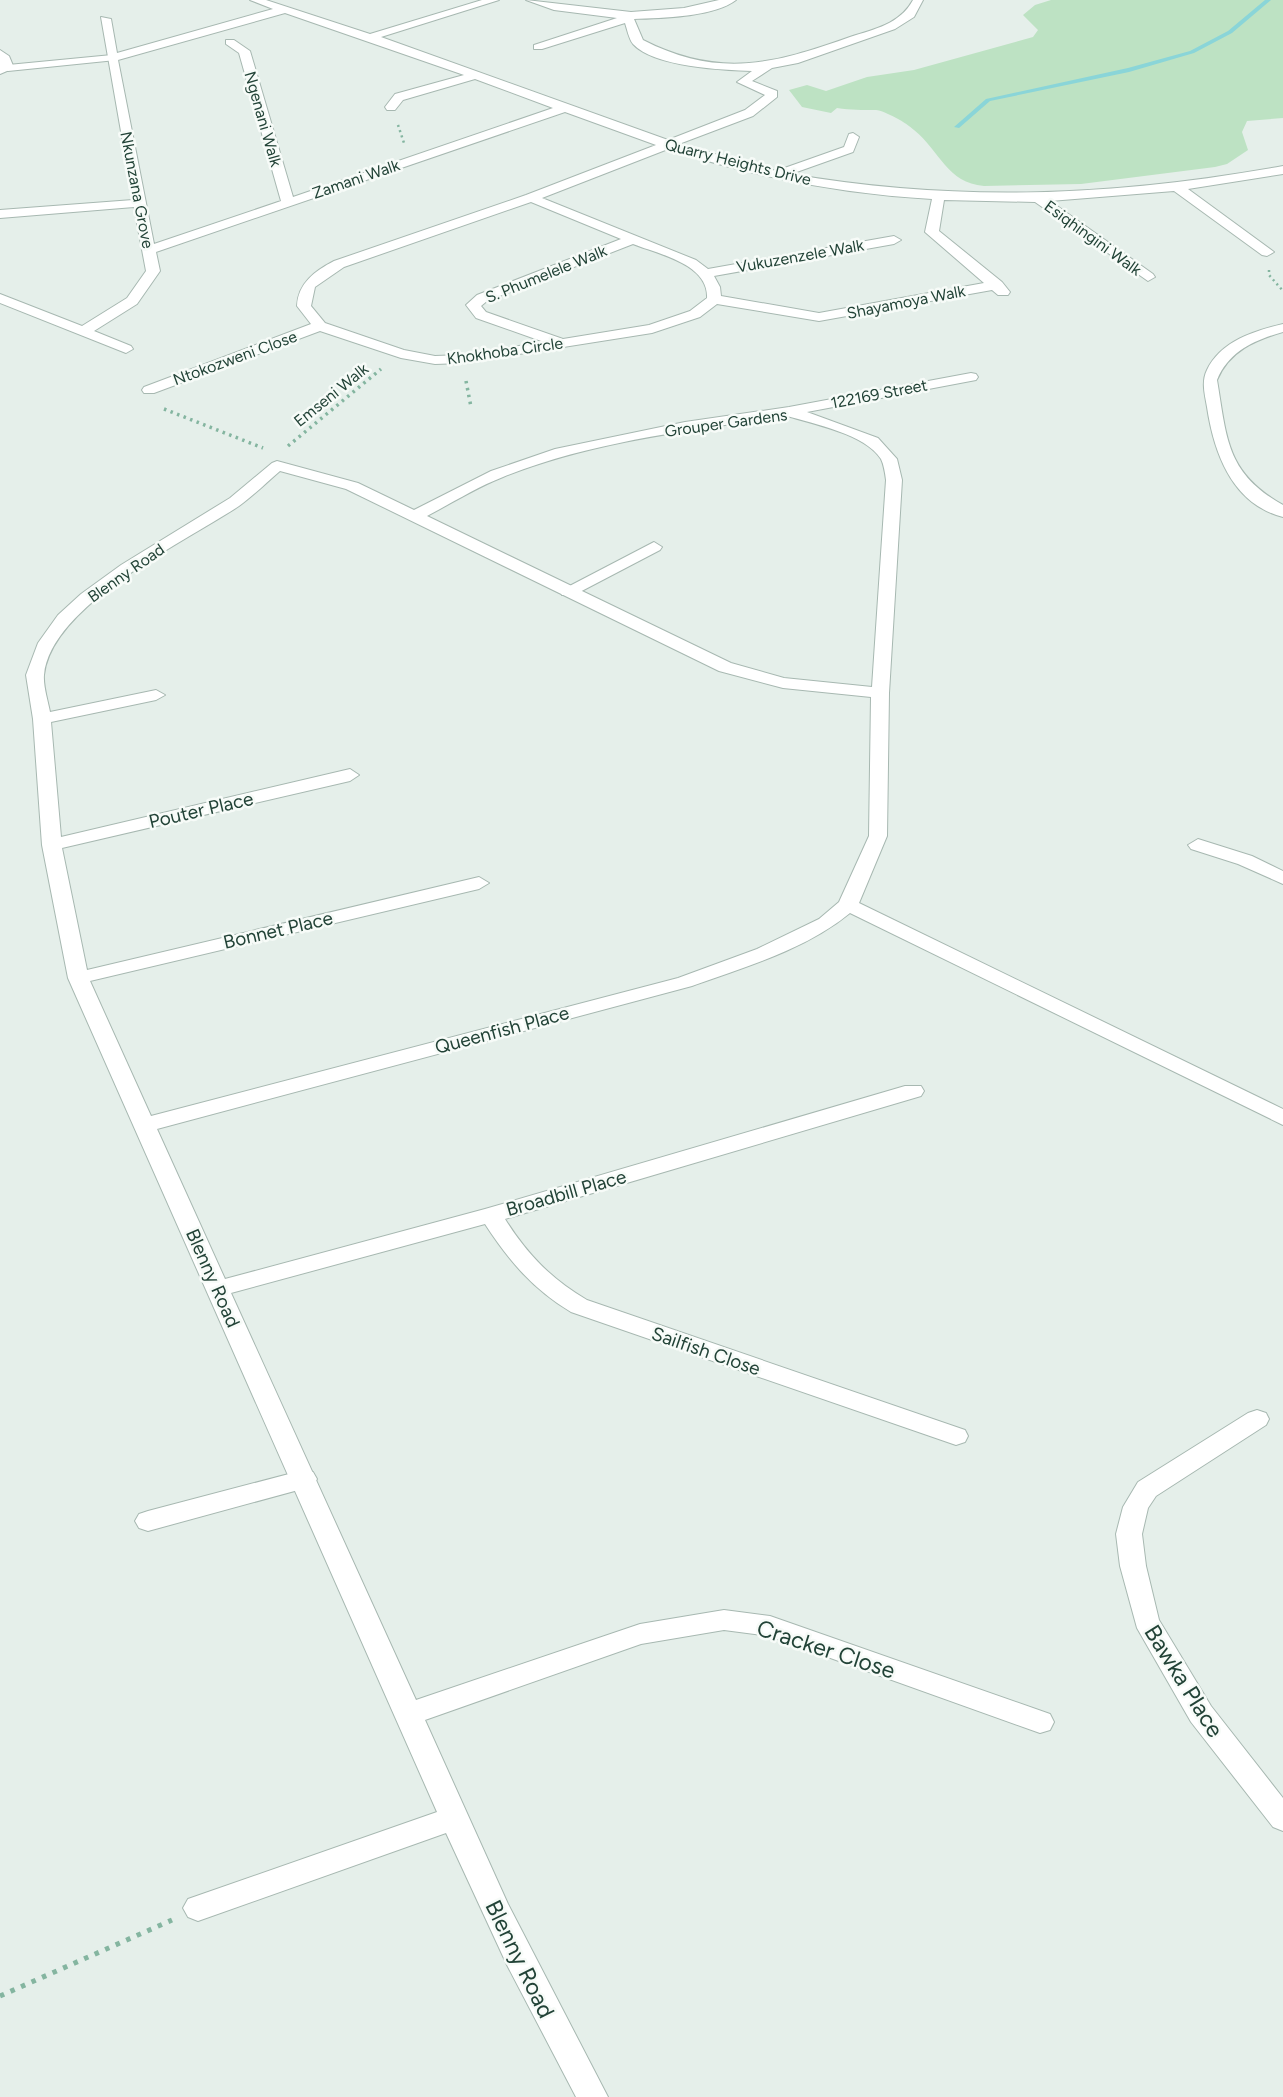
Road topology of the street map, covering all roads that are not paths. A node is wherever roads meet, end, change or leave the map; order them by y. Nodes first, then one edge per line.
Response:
1 (255, 0) edge
2 (494, 0) edge
3 (531, 0) edge
4 (731, 0) edge
5 (918, 0) edge
6 (286, 9) junction
7 (628, 17) junction
8 (106, 19) dead end
9 (371, 37) junction
10 (230, 42) dead end
11 (538, 47) dead end
12 (112, 58) junction
13 (3, 63) edge
14 (768, 66) junction
15 (473, 76) junction
16 (391, 107) road end
17 (563, 108) junction
18 (853, 137) dead end
19 (669, 145) junction
20 (1283, 170) edge
21 (778, 175) junction
22 (1179, 189) junction
23 (939, 195) junction
24 (531, 198) junction
25 (1039, 199) junction
26 (139, 203) junction
27 (288, 203) junction
28 (0, 214) edge
29 (634, 239) junction
30 (894, 240) dead end
31 (149, 250) junction
32 (1267, 252) dead end
33 (706, 273) junction
34 (1148, 277) dead end
35 (0, 298) edge
36 (714, 299) junction
37 (814, 317) junction
38 (320, 326) junction
39 (1283, 328) edge
40 (83, 332) junction
41 (808, 333) dead end
42 (563, 344) junction
43 (126, 349) dead end
44 (971, 377) dead end
45 (149, 390) road end
46 (788, 411) junction
47 (1283, 512) edge
48 (415, 516) junction
49 (654, 547) dead end
50 (568, 591) junction
51 (880, 693) junction
52 (156, 695) dead end
53 (42, 719) junction
54 (350, 775) dead end
55 (52, 845) junction
56 (1198, 845) dead end
57 (1283, 878) edge
58 (479, 883) dead end
59 (848, 905) junction
60 (78, 978) junction
61 (913, 1091) dead end
62 (1283, 1118) edge
63 (144, 1125) junction
64 (491, 1215) junction
65 (218, 1289) junction
66 (1257, 1419) dead end
67 (956, 1436) dead end
68 (304, 1479) junction
69 (148, 1521) dead end
70 (409, 1714) junction
71 (1040, 1721) dead end
72 (452, 1819) junction
73 (1283, 1819) edge
74 (198, 1908) road end
75 (592, 2097) edge

1 - 6 street, Quarry Heights Drive
2 - 9 street
3 - 7 street
4 - 7 street
5 - 14 street
6 - 9 street, Quarry Heights Drive
6 - 12 street
7 - 11 street
7 - 14 street
8 - 12 street, Nkunzana Grove
9 - 15 street, Quarry Heights Drive
10 - 27 street, Ngenani Walk
12 - 13 street
12 - 26 street, Nkunzana Grove
14 - 19 street
15 - 16 street
15 - 17 street, Quarry Heights Drive
17 - 19 street, Quarry Heights Drive
17 - 27 street, Zamani Walk
18 - 21 street
19 - 21 street, Quarry Heights Drive
19 - 24 street
20 - 22 street, Quarry Heights Drive
21 - 23 street, Quarry Heights Drive
22 - 25 street, Quarry Heights Drive
22 - 32 street
23 - 25 street, Quarry Heights Drive
23 - 37 street, Shayamoya Walk
24 - 29 street
24 - 38 street
25 - 34 street, Esiqhingini Walk
26 - 28 street
26 - 31 street, Nkunzana Grove
27 - 31 street, Zamani Walk
29 - 33 street
29 - 42 street, S. Phumelele Walk
30 - 33 street, Vukuzenzele Walk
31 - 40 street, Nkunzana Grove
33 - 36 street
35 - 40 street
36 - 37 street, Shayamoya Walk
36 - 42 street, Khokhoba Circle
37 - 41 street
38 - 42 street, Khokhoba Circle
38 - 45 street, Ntokozweni Close
39 - 47 street
40 - 43 street
44 - 46 street, 122169 Street
46 - 48 street, Grouper Gardens
46 - 51 street, Grouper Gardens
48 - 50 street
48 - 53 street, Blenny Road
49 - 50 street
50 - 51 street
51 - 59 street, Grouper Gardens
52 - 53 street
53 - 55 street, Blenny Road
54 - 55 street, Pouter Place
55 - 60 street, Blenny Road
56 - 57 street
58 - 60 street, Bonnet Place
59 - 62 street
59 - 63 street, Queenfish Place
60 - 63 street, Blenny Road
61 - 64 street, Broadbill Place
63 - 65 street, Blenny Road
64 - 65 street, Broadbill Place
64 - 67 street, Sailfish Close
65 - 68 street, Blenny Road
66 - 73 street, Bawka Place
68 - 69 street
68 - 70 street, Blenny Road
70 - 71 street, Cracker Close
70 - 72 street, Blenny Road
72 - 74 street
72 - 75 street, Blenny Road

